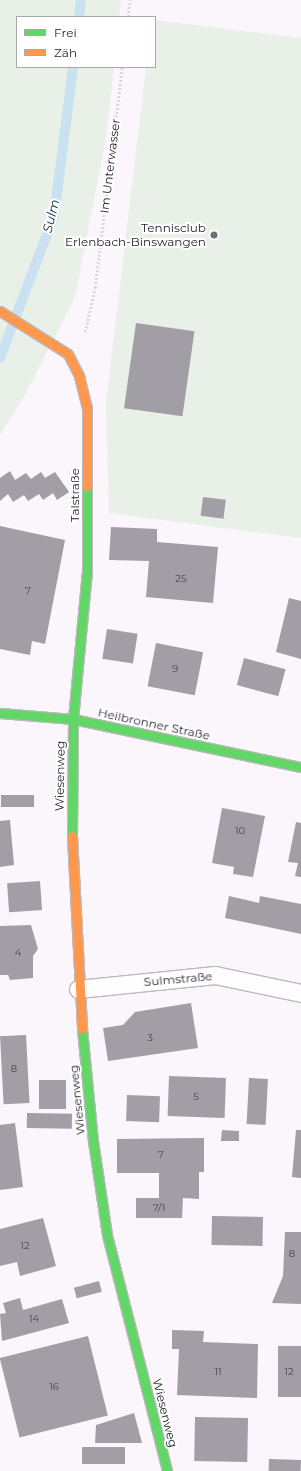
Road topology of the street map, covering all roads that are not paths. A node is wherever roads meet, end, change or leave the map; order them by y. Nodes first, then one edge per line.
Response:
1 (0, 311) edge
2 (0, 713) edge
3 (72, 719) junction
4 (301, 767) edge
5 (78, 989) junction
6 (301, 993) edge
7 (167, 1471) edge

1 - 3 street, Talstraße
2 - 3 street, Heilbronner Straße
3 - 4 street, Heilbronner Straße
3 - 5 street, Wiesenweg
5 - 6 lane, Sulmstraße
5 - 7 street, Wiesenweg

